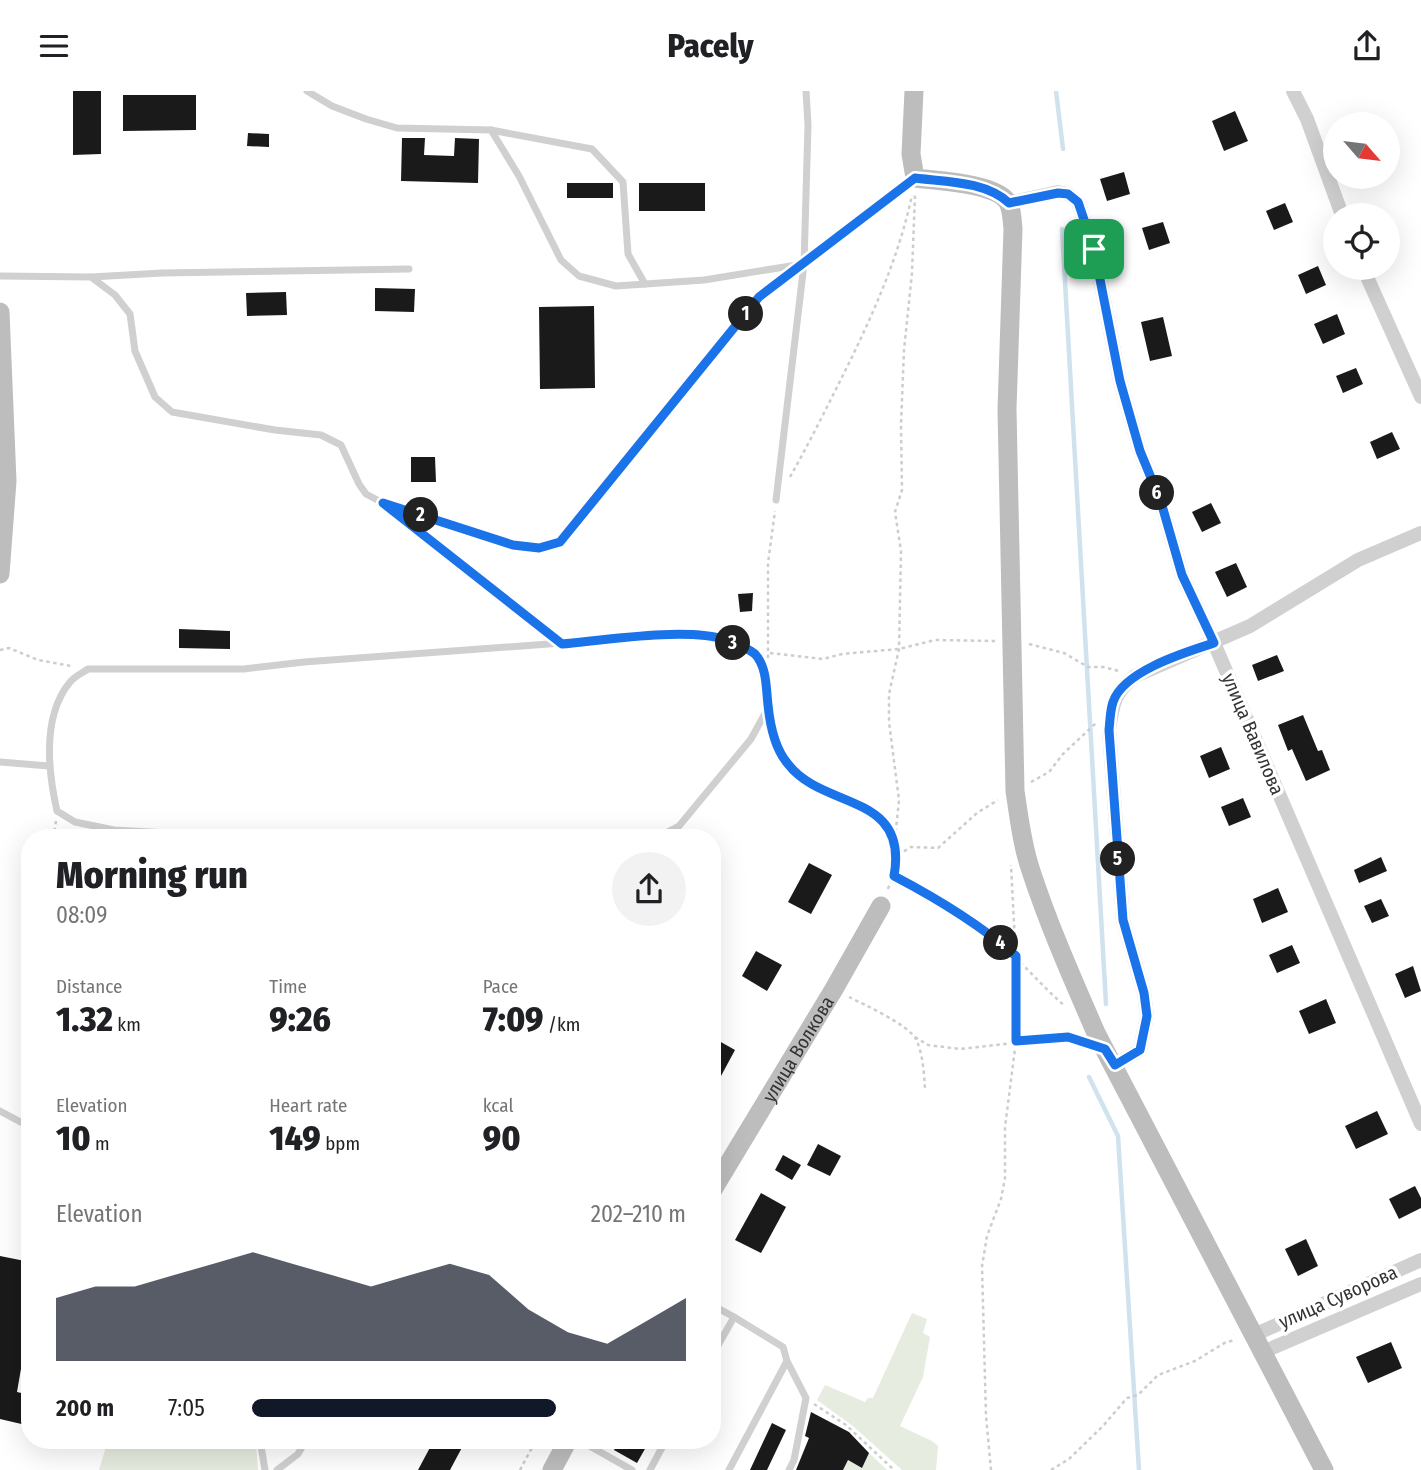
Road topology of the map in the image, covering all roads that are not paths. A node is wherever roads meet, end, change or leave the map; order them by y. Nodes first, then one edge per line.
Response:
1 (307, 91) edge
2 (806, 91) edge
3 (1293, 91) edge
4 (914, 92) edge
5 (491, 130) junction
6 (915, 178) junction
7 (1009, 203) junction
8 (1338, 203) edge
9 (804, 264) junction
10 (409, 269) dead end
11 (0, 276) edge
12 (91, 277) junction
13 (1368, 280) edge
14 (645, 284) junction
15 (0, 312) edge
16 (1421, 397) edge
17 (776, 500) road end
18 (383, 503) junction
19 (1421, 533) edge
20 (0, 574) edge
21 (1214, 643) junction
22 (562, 644) junction
23 (0, 762) edge
24 (49, 766) junction
25 (105, 829) edge
26 (673, 829) edge
27 (881, 906) road end
28 (1110, 1057) junction
29 (0, 1111) edge
30 (21, 1123) edge
31 (1421, 1124) edge
32 (721, 1176) edge
33 (1421, 1260) edge
34 (1421, 1284) edge
35 (721, 1310) edge
36 (734, 1317) junction
37 (721, 1340) edge
38 (1259, 1344) junction
39 (787, 1361) junction
40 (262, 1449) edge
41 (301, 1449) edge
42 (563, 1449) edge
43 (595, 1449) edge
44 (661, 1449) edge
45 (265, 1470) edge
46 (277, 1470) edge
47 (552, 1470) edge
48 (632, 1470) edge
49 (650, 1470) edge
50 (729, 1470) edge
51 (789, 1470) edge
52 (1324, 1470) edge

1 - 5 lane
2 - 9 lane
3 - 8 street
4 - 6 street
5 - 14 lane
5 - 14 lane
6 - 7 street
6 - 9 lane
7 - 21 street, улица Вавилова
7 - 28 street
9 - 14 lane
9 - 17 lane
9 - 18 lane
10 - 12 lane
11 - 12 lane
12 - 18 lane
13 - 16 street
15 - 20 street
18 - 22 lane
19 - 21 street
21 - 28 street
21 - 31 street, улица Вавилова
22 - 24 lane
22 - 26 lane
23 - 24 lane
24 - 25 lane
27 - 32 street, улица Волкова
28 - 38 street
29 - 30 lane
33 - 38 street, улица Суворова
34 - 38 street, улица Суворова
35 - 36 lane
36 - 37 lane
36 - 39 lane
38 - 52 street
39 - 50 lane
39 - 51 lane
40 - 45 lane
41 - 46 lane
42 - 47 street
43 - 48 lane
44 - 49 lane

